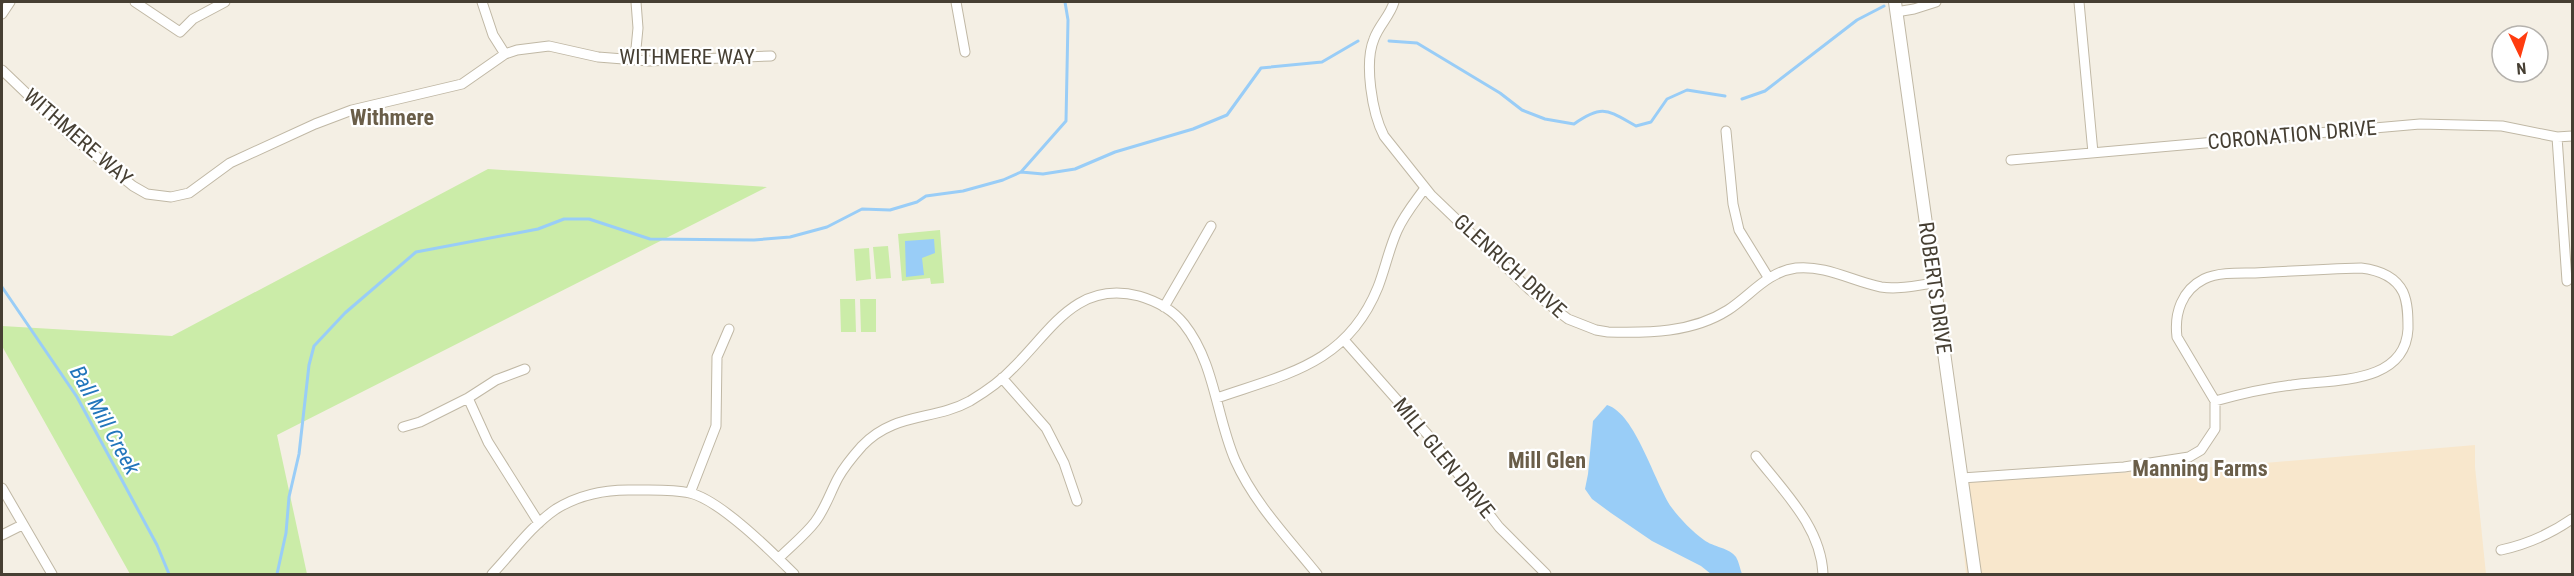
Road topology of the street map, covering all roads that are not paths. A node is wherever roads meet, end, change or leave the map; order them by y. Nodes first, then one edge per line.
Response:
1 (10, 2) edge
2 (135, 2) edge
3 (225, 2) edge
4 (482, 2) edge
5 (636, 2) edge
6 (956, 2) edge
7 (1394, 2) edge
8 (1936, 2) edge
9 (2079, 2) edge
10 (1896, 7) edge
11 (2, 14) edge
12 (965, 52) dead end
13 (505, 54) junction
14 (771, 56) dead end
15 (635, 59) junction
16 (2, 70) edge
17 (1726, 131) dead end
18 (2572, 136) edge
19 (2556, 137) junction
20 (2093, 153) junction
21 (2010, 160) dead end
22 (1425, 188) junction
23 (1211, 226) dead end
24 (1768, 277) junction
25 (2567, 281) dead end
26 (1935, 283) junction
27 (1164, 307) junction
28 (729, 328) dead end
29 (1344, 340) junction
30 (525, 369) dead end
31 (1002, 378) junction
32 (468, 398) junction
33 (1217, 398) junction
34 (2215, 401) junction
35 (403, 427) dead end
36 (1756, 456) dead end
37 (1962, 478) junction
38 (2, 488) edge
39 (690, 493) junction
40 (1077, 501) dead end
41 (2572, 519) edge
42 (539, 523) junction
43 (22, 525) junction
44 (2, 535) edge
45 (2500, 550) dead end
46 (779, 558) junction
47 (52, 574) edge
48 (492, 574) edge
49 (794, 574) edge
50 (1317, 574) edge
51 (1546, 574) edge
52 (1823, 574) edge
53 (1975, 574) edge

1 - 11 street
2 - 3 street
4 - 13 street
5 - 15 street
6 - 12 street
7 - 22 street, GLENRICH DRIVE
8 - 10 street
9 - 20 street
10 - 26 street, ROBERTS DRIVE
13 - 15 street, WITHMERE WAY
13 - 16 street, WITHMERE WAY
14 - 15 street, WITHMERE WAY
17 - 24 street
18 - 19 street, CORONATION DRIVE
19 - 20 street, CORONATION DRIVE
19 - 25 street
20 - 21 street, CORONATION DRIVE
22 - 24 street, GLENRICH DRIVE
22 - 29 street
23 - 27 street
24 - 26 street, GLENRICH DRIVE
26 - 37 street, ROBERTS DRIVE
27 - 31 street
27 - 33 street
28 - 39 street
29 - 33 street
29 - 51 street, MILL GLEN DRIVE
30 - 32 street
31 - 40 street
31 - 46 street
32 - 35 street
32 - 42 street
33 - 50 street
34 - 34 street
34 - 37 street
36 - 52 street
37 - 53 street, ROBERTS DRIVE
38 - 43 street
39 - 42 street
39 - 46 street
41 - 45 street
42 - 48 street
43 - 44 street
43 - 47 street
46 - 49 street

